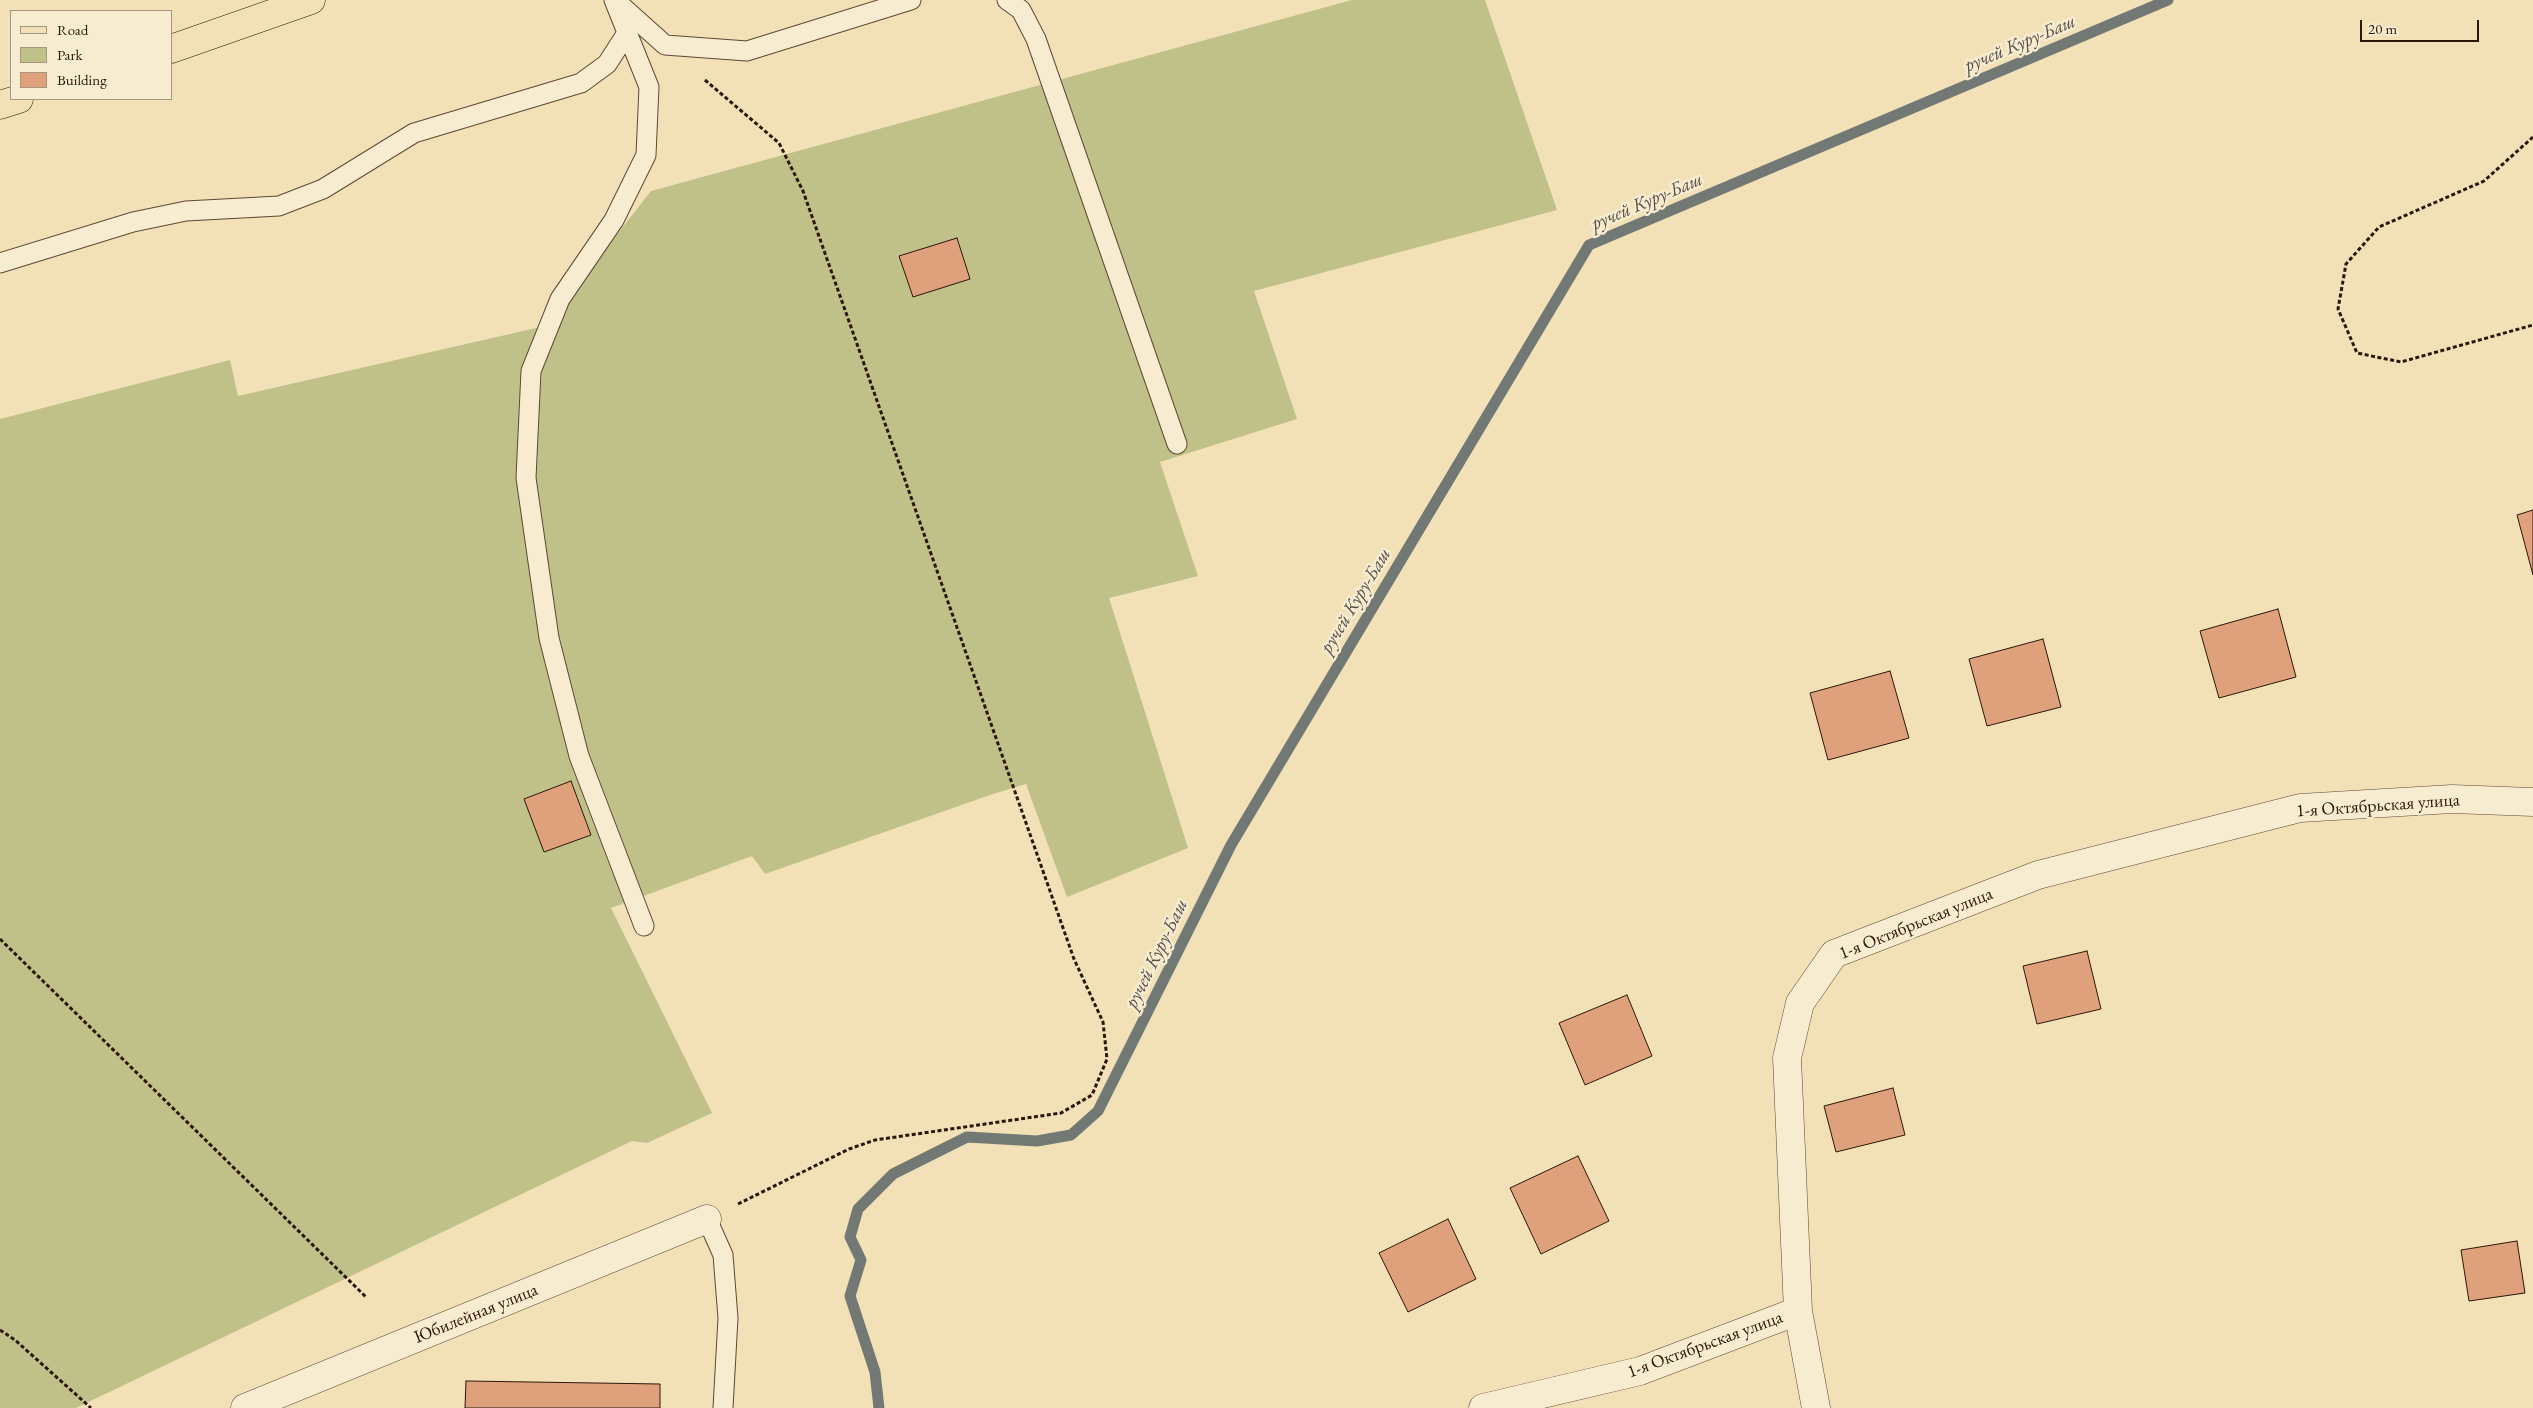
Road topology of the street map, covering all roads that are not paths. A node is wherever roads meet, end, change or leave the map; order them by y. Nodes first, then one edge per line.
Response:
1 (312, 0) edge
2 (911, 0) edge
3 (1007, 0) edge
4 (627, 34) junction
5 (172, 49) edge
6 (17, 100) edge
7 (0, 105) edge
8 (0, 263) edge
9 (1177, 444) dead end
10 (2533, 802) edge
11 (644, 926) dead end
12 (707, 1220) joint
13 (1798, 1311) junction
14 (245, 1408) edge
15 (723, 1408) edge
16 (1483, 1408) edge
17 (1816, 1408) edge

1 - 5 main road
2 - 4 lane
3 - 9 lane
4 - 8 lane
4 - 11 lane
6 - 7 main road
10 - 13 street, 1-я Октябрьская улица
12 - 14 street, Юбилейная улица
12 - 15 lane
13 - 16 street, 1-я Октябрьская улица
13 - 17 street

